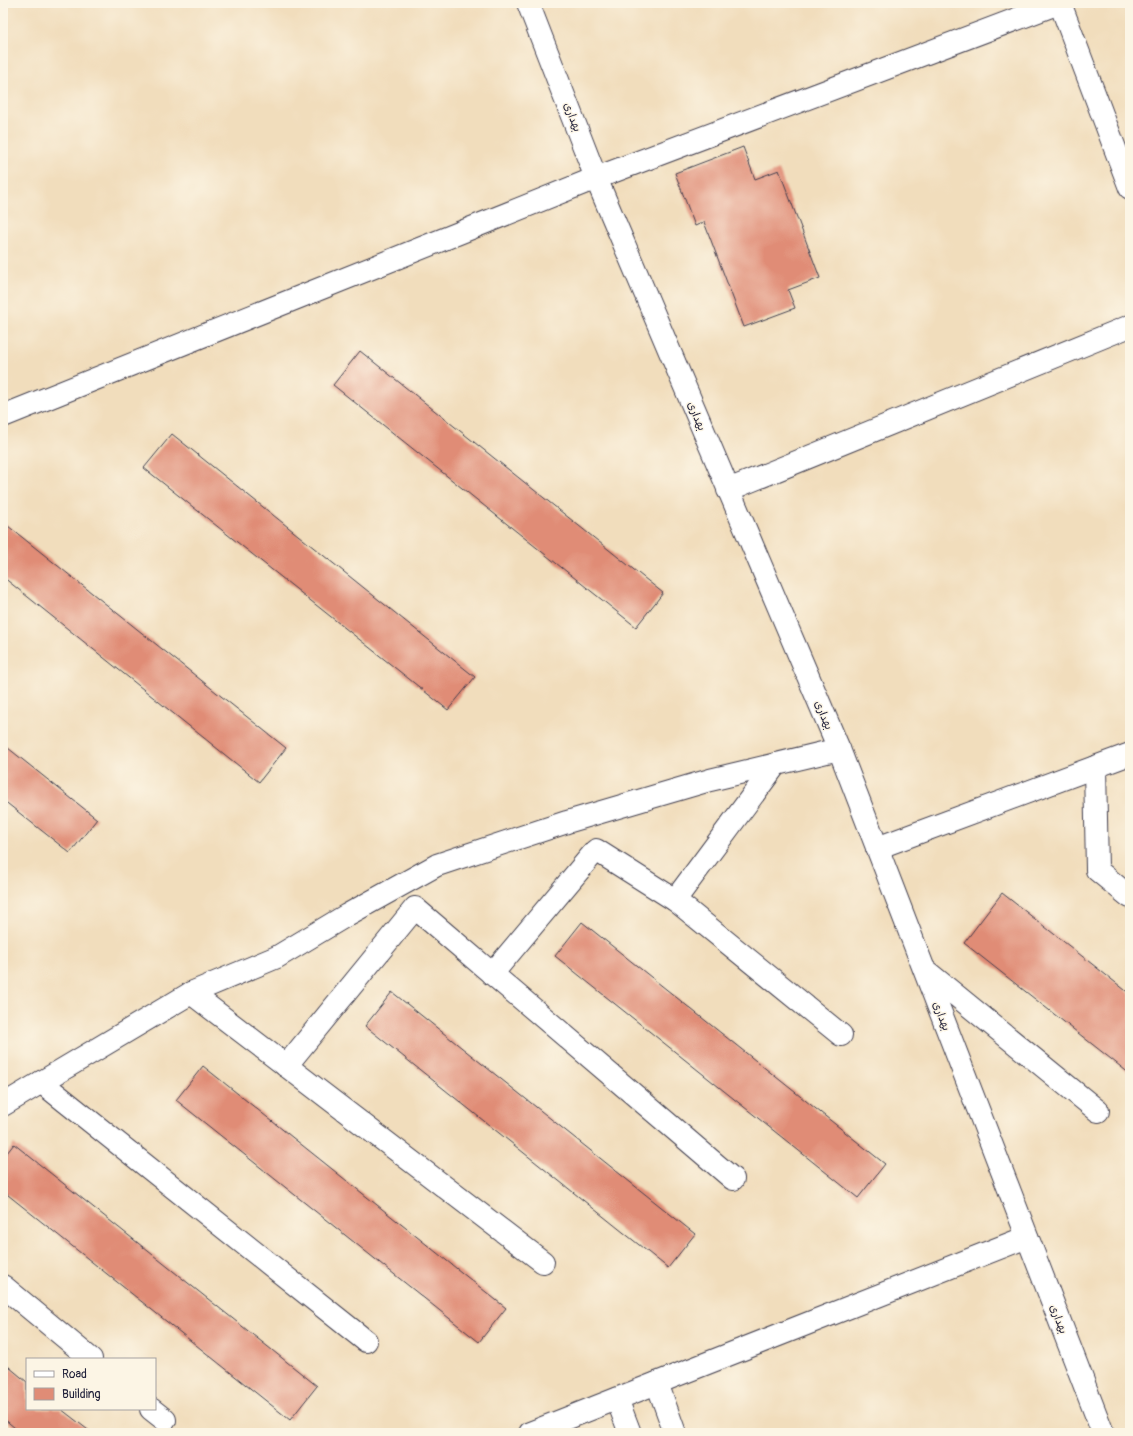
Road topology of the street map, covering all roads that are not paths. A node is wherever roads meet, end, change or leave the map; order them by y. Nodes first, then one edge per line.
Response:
1 (528, 3) edge
2 (1060, 3) edge
3 (596, 178) junction
4 (1130, 188) edge
5 (1130, 326) edge
6 (3, 416) edge
7 (728, 490) junction
8 (839, 749) junction
9 (1130, 754) edge
10 (776, 764) junction
11 (1095, 767) junction
12 (877, 848) junction
13 (1130, 897) edge
14 (674, 900) junction
15 (924, 969) junction
16 (492, 974) junction
17 (190, 993) junction
18 (841, 1035) dead end
19 (286, 1066) junction
20 (41, 1082) junction
21 (3, 1105) edge
22 (1098, 1111) dead end
23 (733, 1179) dead end
24 (1027, 1237) junction
25 (543, 1262) dead end
26 (3, 1286) edge
27 (366, 1341) dead end
28 (90, 1358) edge
29 (657, 1383) junction
30 (617, 1399) junction
31 (530, 1433) edge
32 (630, 1433) edge
33 (675, 1433) edge
34 (1103, 1433) edge

1 - 3 street, بهداری
2 - 3 street
2 - 4 street
3 - 6 street
3 - 7 street, بهداری
5 - 7 street
7 - 8 street, بهداری
8 - 10 street
8 - 12 street, بهداری
9 - 11 street
10 - 14 street
10 - 17 street
11 - 12 street
11 - 13 street
12 - 15 street, بهداری
14 - 16 street
14 - 18 street
15 - 22 street
15 - 24 street, بهداری
16 - 19 street
16 - 23 street
17 - 19 street
17 - 20 street
19 - 25 street
20 - 21 street
20 - 27 street
24 - 29 street
24 - 34 street, بهداری
26 - 28 street
29 - 30 street
29 - 33 street
30 - 31 street
30 - 32 street

